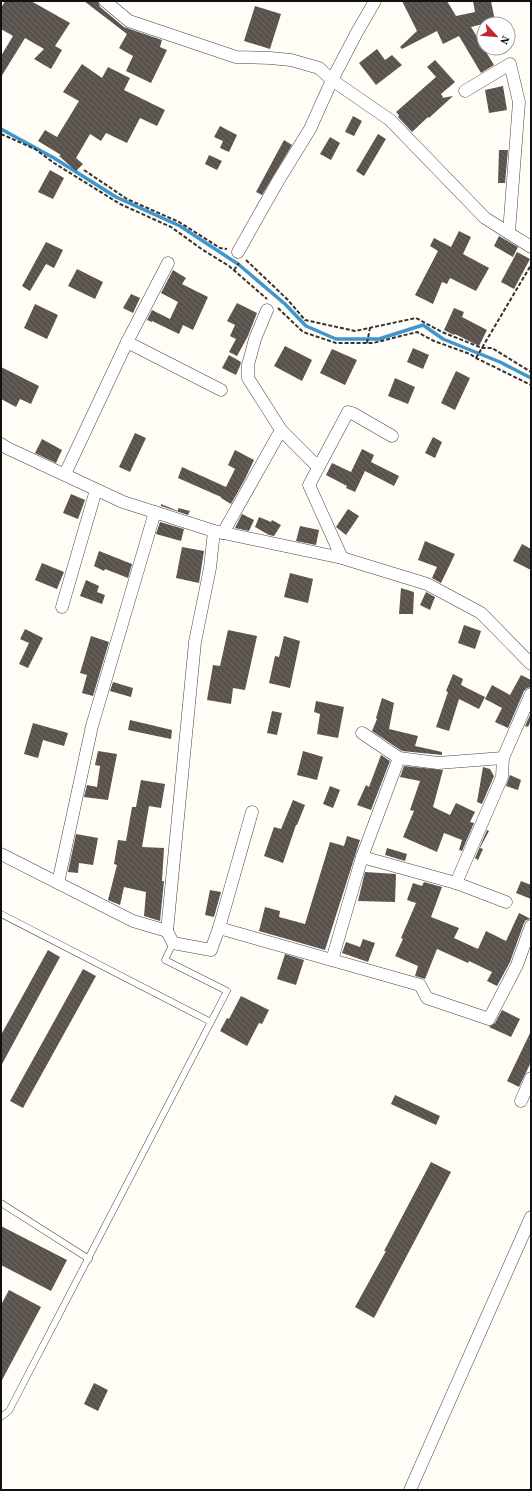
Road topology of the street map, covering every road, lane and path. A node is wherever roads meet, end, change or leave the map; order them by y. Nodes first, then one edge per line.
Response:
1 (105, 1) edge
2 (376, 1) edge
3 (332, 80) junction
4 (465, 91) dead end
5 (1, 134) edge
6 (84, 170) dead end
7 (509, 232) junction
8 (531, 247) edge
9 (238, 252) junction
10 (168, 262) dead end
11 (531, 264) edge
12 (271, 305) junction
13 (370, 328) junction
14 (128, 342) junction
15 (367, 343) junction
16 (482, 348) junction
17 (476, 358) junction
18 (531, 372) edge
19 (531, 385) edge
20 (221, 390) dead end
21 (281, 430) junction
22 (392, 436) dead end
23 (1, 444) edge
24 (318, 467) junction
25 (65, 474) junction
26 (96, 490) junction
27 (155, 512) junction
28 (218, 532) junction
29 (342, 558) junction
30 (62, 607) dead end
31 (531, 664) edge
32 (531, 694) edge
33 (362, 733) dead end
34 (399, 758) junction
35 (503, 758) junction
36 (252, 812) dead end
37 (1, 854) edge
38 (362, 857) junction
39 (58, 883) junction
40 (456, 883) junction
41 (506, 902) dead end
42 (1, 914) edge
43 (531, 926) edge
44 (220, 928) junction
45 (167, 931) junction
46 (173, 943) junction
47 (332, 960) junction
48 (211, 1022) junction
49 (531, 1078) edge
50 (522, 1101) dead end
51 (1, 1203) edge
52 (531, 1216) edge
53 (88, 1259) junction
54 (1, 1417) edge
55 (410, 1490) edge

1 - 3 street
2 - 3 street
3 - 7 street
3 - 9 street
4 - 7 street
5 - 12 path
6 - 9 path
7 - 8 street
9 - 13 path
10 - 14 street
11 - 16 path
12 - 15 path
12 - 21 street
13 - 15 path
13 - 16 path
14 - 20 street
14 - 25 street
15 - 17 path
16 - 17 path
16 - 18 path
17 - 19 path
21 - 24 street
21 - 28 street
22 - 24 street
23 - 25 street
24 - 29 street
25 - 26 street
26 - 27 street
26 - 30 street
27 - 28 street
27 - 39 street
28 - 29 street
28 - 45 street
29 - 31 street
32 - 35 street
33 - 34 street
34 - 35 street
34 - 38 street
35 - 40 street
36 - 44 street
37 - 39 street
38 - 40 street
38 - 47 street
39 - 45 street
40 - 41 street
42 - 48 lane
43 - 47 street
44 - 46 street
44 - 47 street
45 - 46 street
46 - 48 lane
48 - 53 lane
49 - 50 street
51 - 53 lane
52 - 55 street
53 - 54 lane

